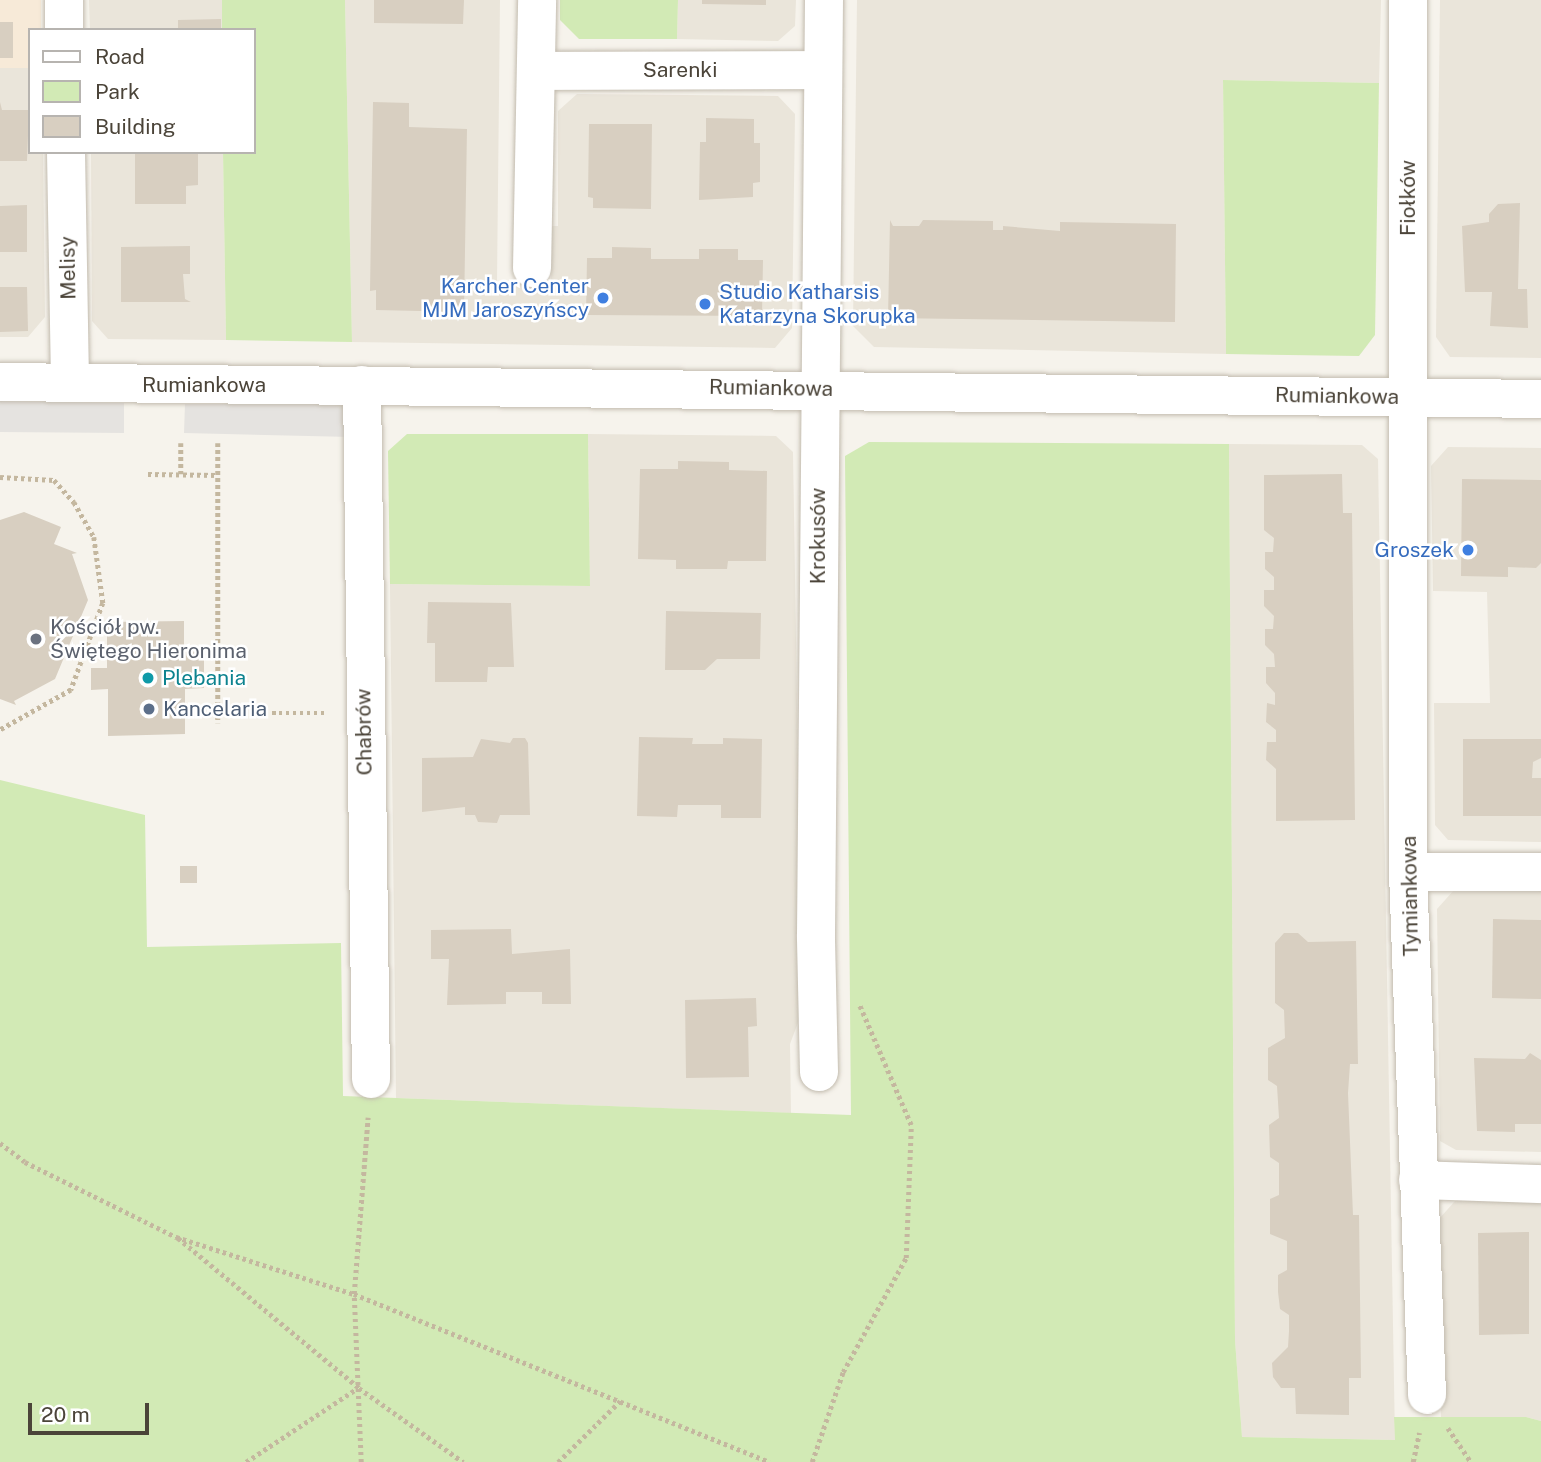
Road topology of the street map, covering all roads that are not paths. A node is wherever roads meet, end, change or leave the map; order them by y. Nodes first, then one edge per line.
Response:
1 (64, 0) edge
2 (537, 0) edge
3 (824, 0) edge
4 (1408, 0) edge
5 (64, 28) edge
6 (823, 70) junction
7 (536, 71) junction
8 (66, 154) edge
9 (533, 268) dead end
10 (0, 382) edge
11 (70, 383) junction
12 (362, 385) junction
13 (820, 388) junction
14 (1409, 397) junction
15 (1541, 399) edge
16 (1408, 872) junction
17 (1541, 872) edge
18 (819, 1072) dead end
19 (371, 1079) road end
20 (1418, 1180) junction
21 (1541, 1184) edge
22 (1427, 1395) dead end

1 - 5 street
2 - 7 street
3 - 6 street, Krokusów
4 - 14 street, Fiołków
6 - 7 street, Sarenki
6 - 13 street, Krokusów
7 - 9 street
8 - 11 street, Melisy
10 - 11 street, Rumiankowa
11 - 12 street, Rumiankowa
12 - 13 street, Rumiankowa
12 - 19 street, Chabrów
13 - 14 street, Rumiankowa
13 - 18 street, Krokusów
14 - 15 street, Rumiankowa
14 - 16 street, Tymiankowa
16 - 17 street
16 - 20 street, Tymiankowa
20 - 21 street
20 - 22 street, Tymiankowa

